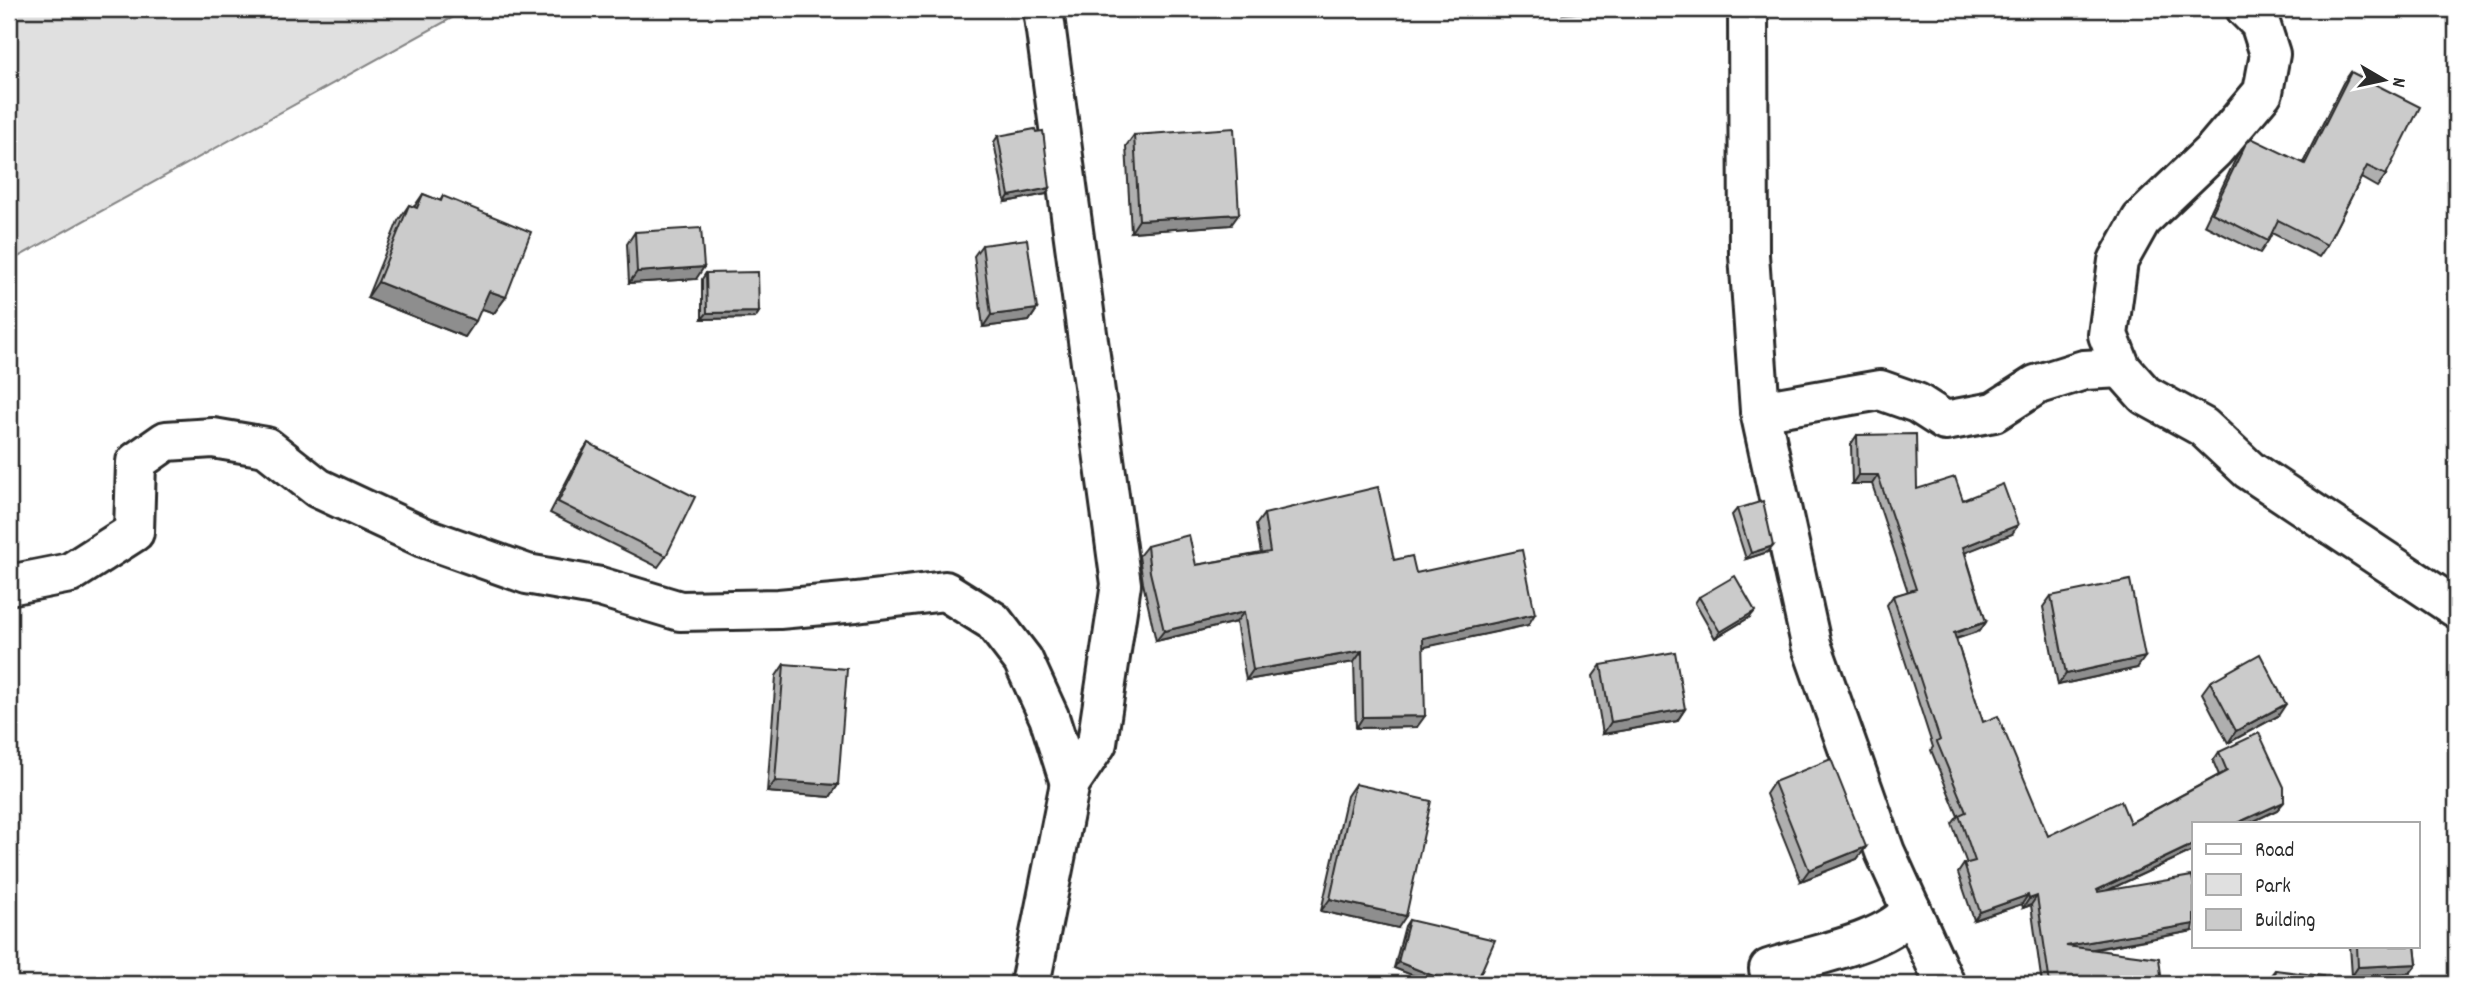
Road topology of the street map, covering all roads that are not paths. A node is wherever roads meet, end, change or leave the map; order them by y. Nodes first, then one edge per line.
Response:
1 (1043, 9) edge
2 (1748, 9) edge
3 (2246, 9) edge
4 (2121, 368) junction
5 (1760, 411) junction
6 (9, 585) edge
7 (2456, 608) edge
8 (1070, 783) junction
9 (1911, 909) junction
10 (1769, 969) dead end
11 (1030, 984) edge
12 (1945, 984) edge

1 - 8 street
2 - 5 street
3 - 4 street
4 - 5 street
4 - 7 street
5 - 9 street
6 - 8 street
8 - 11 street
9 - 10 street
9 - 12 street

